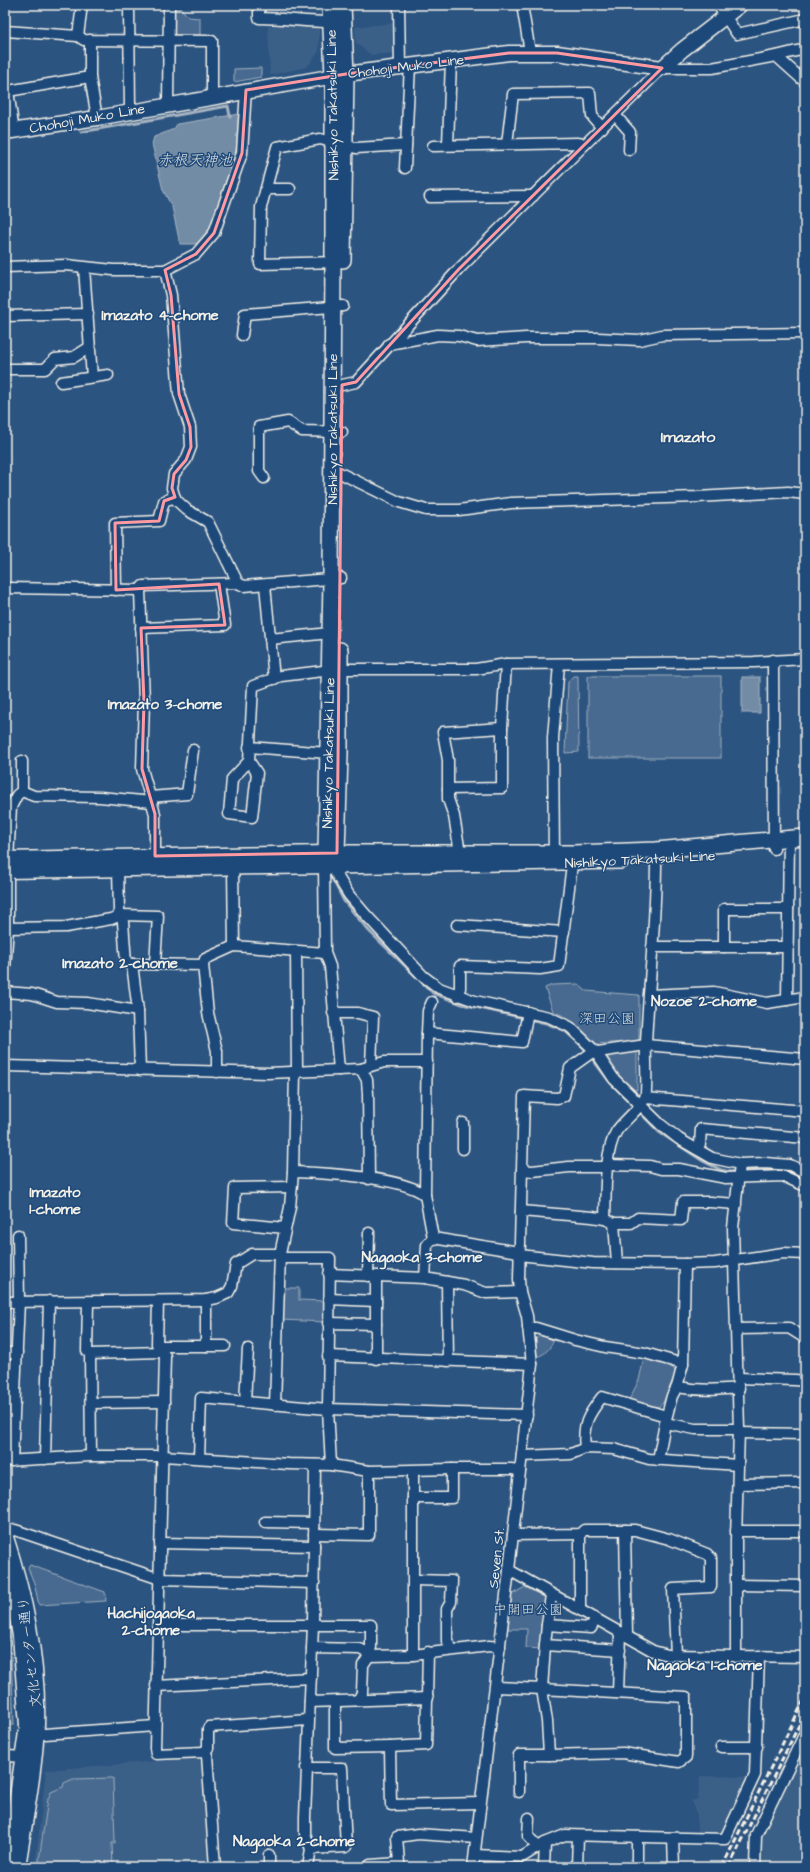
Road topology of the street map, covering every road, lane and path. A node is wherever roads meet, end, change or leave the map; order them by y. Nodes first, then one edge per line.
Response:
1 (82, 5) edge
2 (129, 5) edge
3 (169, 5) edge
4 (259, 5) edge
5 (330, 5) edge
6 (344, 5) edge
7 (399, 5) edge
8 (522, 5) edge
9 (740, 5) edge
10 (722, 11) edge
11 (805, 19) edge
12 (331, 22) junction
13 (5, 31) edge
14 (78, 36) junction
15 (90, 40) junction
16 (128, 40) junction
17 (168, 41) junction
18 (805, 49) edge
19 (530, 52) junction
20 (776, 56) junction
21 (451, 60) junction
22 (405, 66) junction
23 (662, 68) junction
24 (339, 75) junction
25 (90, 77) junction
26 (805, 82) edge
27 (246, 90) junction
28 (212, 97) junction
29 (168, 104) junction
30 (130, 110) junction
31 (615, 115) junction
32 (97, 118) junction
33 (602, 128) junction
34 (10, 131) edge
35 (339, 144) junction
36 (507, 144) junction
37 (585, 144) junction
38 (406, 145) junction
39 (448, 145) junction
40 (433, 146) dead end
41 (630, 150) dead end
42 (405, 168) dead end
43 (266, 189) junction
44 (290, 189) dead end
45 (430, 196) dead end
46 (533, 196) junction
47 (338, 262) junction
48 (5, 267) edge
49 (84, 268) junction
50 (165, 270) junction
51 (338, 307) junction
52 (88, 314) junction
53 (5, 316) edge
54 (805, 333) edge
55 (242, 336) dead end
56 (389, 344) junction
57 (90, 347) junction
58 (5, 369) edge
59 (108, 375) dead end
60 (92, 377) junction
61 (61, 382) dead end
62 (342, 385) junction
63 (336, 432) junction
64 (340, 473) junction
65 (264, 478) dead end
66 (805, 494) edge
67 (175, 497) junction
68 (336, 579) junction
69 (238, 583) junction
70 (219, 584) junction
71 (265, 585) junction
72 (5, 588) edge
73 (116, 590) junction
74 (140, 590) junction
75 (141, 628) junction
76 (330, 633) junction
77 (270, 640) junction
78 (805, 659) edge
79 (773, 660) junction
80 (506, 664) junction
81 (559, 664) junction
82 (335, 669) junction
83 (274, 678) junction
84 (502, 728) junction
85 (249, 746) junction
86 (193, 750) dead end
87 (328, 753) junction
88 (22, 761) dead end
89 (249, 761) junction
90 (448, 789) junction
91 (22, 792) junction
92 (151, 800) junction
93 (8, 806) edge
94 (805, 837) edge
95 (789, 843) junction
96 (774, 844) junction
97 (805, 847) edge
98 (656, 855) junction
99 (155, 856) junction
100 (554, 858) junction
101 (573, 858) junction
102 (461, 859) junction
103 (329, 860) junction
104 (6, 865) edge
105 (233, 867) junction
106 (118, 869) junction
107 (788, 908) junction
108 (121, 916) junction
109 (457, 925) dead end
110 (8, 928) junction
111 (564, 932) junction
112 (234, 946) junction
113 (652, 947) junction
114 (724, 947) junction
115 (788, 947) junction
116 (296, 951) junction
117 (325, 953) junction
118 (132, 964) junction
119 (156, 964) junction
120 (203, 965) junction
121 (5, 968) edge
122 (5, 992) edge
123 (649, 995) junction
124 (457, 996) junction
125 (805, 997) edge
126 (787, 1000) junction
127 (432, 1002) dead end
128 (138, 1011) junction
129 (528, 1012) junction
130 (333, 1013) junction
131 (427, 1033) junction
132 (646, 1045) junction
133 (591, 1054) junction
134 (805, 1059) edge
135 (427, 1062) junction
136 (5, 1066) edge
137 (366, 1067) junction
138 (140, 1070) junction
139 (339, 1070) junction
140 (217, 1072) junction
141 (296, 1072) junction
142 (639, 1106) junction
143 (805, 1112) edge
144 (463, 1123) dead end
145 (805, 1138) edge
146 (462, 1149) dead end
147 (697, 1149) junction
148 (607, 1166) junction
149 (522, 1170) junction
150 (740, 1171) junction
151 (293, 1172) junction
152 (805, 1172) edge
153 (368, 1179) junction
154 (804, 1184) edge
155 (291, 1187) junction
156 (425, 1196) junction
157 (736, 1204) junction
158 (520, 1211) junction
159 (609, 1221) junction
160 (285, 1228) junction
161 (369, 1233) dead end
162 (18, 1235) dead end
163 (433, 1238) junction
164 (518, 1254) junction
165 (805, 1254) edge
166 (280, 1256) junction
167 (735, 1259) junction
168 (617, 1263) junction
169 (685, 1264) junction
170 (329, 1274) junction
171 (372, 1276) junction
172 (425, 1278) junction
173 (447, 1282) junction
174 (520, 1292) junction
175 (329, 1299) junction
176 (206, 1300) junction
177 (19, 1301) junction
178 (49, 1301) junction
179 (158, 1301) junction
180 (376, 1301) junction
181 (5, 1302) edge
182 (88, 1302) junction
183 (328, 1323) junction
184 (376, 1324) junction
185 (528, 1328) junction
186 (736, 1329) junction
187 (805, 1338) edge
188 (206, 1346) junction
189 (225, 1346) dead end
190 (160, 1349) junction
191 (248, 1349) dead end
192 (5, 1353) edge
193 (17, 1353) junction
194 (90, 1354) junction
195 (328, 1356) junction
196 (376, 1359) junction
197 (448, 1361) junction
198 (532, 1364) junction
199 (683, 1364) junction
200 (805, 1382) edge
201 (738, 1383) junction
202 (677, 1387) junction
203 (245, 1401) junction
204 (164, 1402) junction
205 (10, 1403) edge
206 (91, 1403) junction
207 (274, 1405) junction
208 (328, 1409) junction
209 (527, 1415) junction
210 (666, 1420) junction
211 (739, 1431) junction
212 (805, 1434) edge
213 (584, 1448) junction
214 (91, 1456) junction
215 (163, 1456) junction
216 (522, 1456) junction
217 (199, 1458) junction
218 (45, 1459) junction
219 (658, 1460) junction
220 (8, 1461) edge
221 (315, 1465) junction
222 (331, 1465) junction
223 (738, 1465) junction
224 (452, 1469) junction
225 (369, 1471) junction
226 (413, 1471) junction
227 (520, 1471) junction
228 (738, 1484) junction
229 (805, 1484) edge
230 (413, 1498) junction
231 (265, 1522) dead end
232 (314, 1522) junction
233 (625, 1530) junction
234 (736, 1531) junction
235 (805, 1531) edge
236 (5, 1533) edge
237 (314, 1534) junction
238 (580, 1534) junction
239 (513, 1535) junction
240 (160, 1543) junction
241 (314, 1546) junction
242 (5, 1570) edge
243 (509, 1570) junction
244 (160, 1579) junction
245 (414, 1580) junction
246 (314, 1583) junction
247 (737, 1585) junction
248 (805, 1586) edge
249 (551, 1595) junction
250 (580, 1610) junction
251 (596, 1619) junction
252 (313, 1624) junction
253 (158, 1625) junction
254 (547, 1625) junction
255 (624, 1634) junction
256 (545, 1645) junction
257 (500, 1647) junction
258 (312, 1648) junction
259 (452, 1649) junction
260 (620, 1650) junction
261 (428, 1652) junction
262 (368, 1654) junction
263 (413, 1654) junction
264 (676, 1655) junction
265 (759, 1656) junction
266 (736, 1657) junction
267 (805, 1657) edge
268 (311, 1678) junction
269 (156, 1686) junction
270 (496, 1687) junction
271 (542, 1689) junction
272 (618, 1693) junction
273 (428, 1698) junction
274 (358, 1700) junction
275 (310, 1702) junction
276 (334, 1702) junction
277 (308, 1720) junction
278 (155, 1726) junction
279 (805, 1733) edge
280 (31, 1735) junction
281 (390, 1747) junction
282 (721, 1747) dead end
283 (756, 1747) junction
284 (204, 1752) junction
285 (548, 1755) junction
286 (5, 1756) edge
287 (29, 1757) junction
288 (306, 1768) junction
289 (519, 1792) dead end
290 (480, 1803) junction
291 (529, 1818) dead end
292 (578, 1836) junction
293 (637, 1837) junction
294 (476, 1838) junction
295 (673, 1838) junction
296 (541, 1845) junction
297 (8, 1848) edge
298 (311, 1849) junction
299 (269, 1855) dead end
300 (475, 1855) junction
301 (516, 1862) edge
302 (7, 1867) edge
303 (18, 1867) edge
304 (215, 1867) edge
305 (269, 1867) edge
306 (308, 1867) edge
307 (371, 1867) edge
308 (473, 1867) edge
309 (544, 1867) edge
310 (577, 1867) edge
311 (636, 1867) edge
312 (674, 1867) edge
313 (755, 1867) edge

1 - 14 street
2 - 16 street
3 - 17 street
4 - 12 street
5 - 12 main road, Nishikyo Takatsuki Line
6 - 24 main road, Nishikyo Takatsuki Line
7 - 22 street
8 - 19 street
9 - 10 street
10 - 11 street
10 - 23 street
12 - 24 main road, Nishikyo Takatsuki Line
13 - 14 street
14 - 15 street
15 - 16 street
15 - 25 street
16 - 17 street
16 - 30 street
17 - 28 street
17 - 29 street
18 - 20 street
19 - 21 street, Chohoji Muko Line
19 - 23 street, Chohoji Muko Line
20 - 23 street
20 - 26 street
21 - 22 street, Chohoji Muko Line
21 - 39 street
22 - 24 street, Chohoji Muko Line
22 - 38 street
23 - 31 street
24 - 27 street, Chohoji Muko Line
24 - 35 main road, Nishikyo Takatsuki Line
25 - 32 street
25 - 34 street
27 - 28 street, Chohoji Muko Line
27 - 50 street
28 - 29 street, Chohoji Muko Line
29 - 30 street, Chohoji Muko Line
30 - 32 street, Chohoji Muko Line
31 - 33 street
31 - 41 street
32 - 34 street, Chohoji Muko Line
33 - 36 street
33 - 37 street
35 - 38 street
35 - 43 street
35 - 47 main road, Nishikyo Takatsuki Line
36 - 37 street
36 - 39 street
37 - 46 street
38 - 42 street
39 - 40 street
43 - 44 street
43 - 47 street
45 - 46 street
46 - 56 street
47 - 51 main road, Nishikyo Takatsuki Line
48 - 49 street
49 - 50 street
49 - 52 street
50 - 67 street
51 - 55 street
51 - 62 main road, Nishikyo Takatsuki Line
51 - 63 main road, Nishikyo Takatsuki Line
52 - 53 street
52 - 57 street
54 - 56 street
56 - 62 street
57 - 58 street
57 - 60 street
59 - 60 street
60 - 61 street
62 - 63 main road, Nishikyo Takatsuki Line
63 - 64 main road, Nishikyo Takatsuki Line
63 - 65 street
63 - 68 main road, Nishikyo Takatsuki Line
64 - 66 street
64 - 68 main road, Nishikyo Takatsuki Line
67 - 69 street
67 - 73 street
68 - 71 street
68 - 76 main road, Nishikyo Takatsuki Line
68 - 82 main road, Nishikyo Takatsuki Line
69 - 70 street
69 - 71 street
70 - 74 street
70 - 75 street
71 - 77 street
72 - 73 street
73 - 74 street
74 - 75 street
75 - 92 street
76 - 77 street
76 - 82 main road, Nishikyo Takatsuki Line
77 - 83 street
78 - 79 street
79 - 81 street
79 - 96 street
80 - 81 street
80 - 82 street
80 - 84 street
81 - 100 street
82 - 83 street
82 - 87 main road, Nishikyo Takatsuki Line
82 - 103 main road, Nishikyo Takatsuki Line
83 - 85 street
84 - 90 street
84 - 90 street
85 - 87 street
85 - 89 street
86 - 92 street
87 - 103 main road, Nishikyo Takatsuki Line
88 - 91 street
89 - 89 street
90 - 102 street
91 - 92 street
91 - 93 street
92 - 99 street
93 - 104 street
94 - 95 main road, Nishikyo Takatsuki Line
95 - 96 main road, Nishikyo Takatsuki Line
95 - 97 main road, Nishikyo Takatsuki Line
95 - 107 street
96 - 98 main road, Nishikyo Takatsuki Line
98 - 101 main road, Nishikyo Takatsuki Line
98 - 113 street
99 - 103 street
99 - 104 street
100 - 101 main road, Nishikyo Takatsuki Line
100 - 102 main road, Nishikyo Takatsuki Line
101 - 111 street
102 - 103 main road, Nishikyo Takatsuki Line
103 - 105 street
103 - 117 street
103 - 124 street
104 - 106 street
104 - 110 street
105 - 106 street
105 - 112 street
106 - 108 street
107 - 114 street
107 - 115 street
108 - 110 street
108 - 118 street
108 - 119 street
109 - 111 street
110 - 121 street
111 - 124 street
112 - 116 street
112 - 120 street
113 - 114 street
113 - 123 street
114 - 115 street
115 - 126 street
116 - 117 street
116 - 141 street
117 - 130 street
118 - 119 street
118 - 128 street
119 - 120 street
120 - 140 street
122 - 128 street
123 - 126 street
123 - 132 street
124 - 129 street
125 - 126 street
127 - 131 street
128 - 138 street
129 - 131 street
129 - 133 street
130 - 137 street
130 - 139 street
131 - 135 street
132 - 133 street
132 - 134 street
132 - 142 street
133 - 142 street
133 - 149 street, Seven St.
135 - 137 street
135 - 156 street
136 - 138 street
137 - 139 street
137 - 153 street
138 - 140 street
139 - 141 street
140 - 141 street
141 - 151 street
142 - 143 street
142 - 147 street
142 - 148 street
144 - 146 street
145 - 147 street
147 - 150 street
148 - 149 street
148 - 150 street
148 - 159 street
149 - 158 street, Seven St.
150 - 152 street
150 - 154 street
150 - 157 street
151 - 153 street
151 - 155 street
153 - 156 street
155 - 160 street
155 - 160 street
156 - 163 street
157 - 159 street
157 - 167 street
158 - 159 street
158 - 164 street, Seven St.
159 - 168 street
160 - 166 street
161 - 171 street
162 - 177 street
163 - 164 street
163 - 172 street
164 - 168 street
164 - 174 street, Seven St.
165 - 167 street
166 - 170 street
166 - 176 street
166 - 207 street
167 - 169 street
167 - 186 street
168 - 169 street
169 - 199 street
170 - 171 street
170 - 175 street
171 - 172 street
171 - 180 street
172 - 173 street
173 - 174 street
173 - 197 street
174 - 185 street, Seven St.
175 - 180 street
175 - 183 street
176 - 179 street
176 - 188 street
177 - 178 street
177 - 181 street
177 - 193 street
178 - 182 street
178 - 218 street
179 - 182 street
179 - 190 street
180 - 184 street
182 - 194 street
183 - 184 street
183 - 195 street
184 - 196 street
185 - 198 street, Seven St.
185 - 199 street
186 - 187 street
186 - 201 street
188 - 189 street
188 - 190 street
190 - 194 street
190 - 204 street
191 - 203 street
192 - 193 street
193 - 205 street
194 - 206 street
195 - 196 street
195 - 208 street
196 - 197 street
197 - 198 street
198 - 209 street, Seven St.
199 - 202 street
200 - 201 street
201 - 202 street
201 - 211 street
202 - 210 street
203 - 207 street
203 - 217 street
204 - 206 street
204 - 215 street
205 - 220 street
206 - 214 street
207 - 208 street
208 - 209 street
208 - 222 street
209 - 216 street, Seven St.
210 - 211 street
210 - 213 street
210 - 219 street
211 - 212 street
211 - 223 street
213 - 216 street
213 - 219 street
214 - 215 street
214 - 218 street
215 - 217 street
215 - 240 street
216 - 227 street, Seven St.
217 - 221 street
218 - 220 street
219 - 223 street
221 - 222 street
221 - 232 street
222 - 225 street
223 - 228 street
224 - 226 street
224 - 227 street
224 - 230 street
225 - 226 street
225 - 237 street
226 - 230 street
227 - 239 street, Seven St.
228 - 229 street
228 - 234 street
230 - 245 street
231 - 232 street
232 - 237 street
233 - 238 street
233 - 255 street
233 - 264 street
234 - 235 street
234 - 247 street
236 - 244 street
236 - 280 street, 文化センター通り
237 - 241 street
238 - 239 street
238 - 250 street
239 - 243 street, Seven St.
240 - 241 street
240 - 244 street
241 - 246 street
242 - 280 street, 文化センター通り
243 - 249 street
243 - 257 street, Seven St.
244 - 246 street
244 - 253 street
245 - 259 street
245 - 263 street
246 - 252 street
247 - 248 street
247 - 266 street
249 - 250 street
249 - 254 street
250 - 251 street
251 - 254 street
251 - 255 street
252 - 253 street
252 - 258 street
252 - 262 street
253 - 269 street
254 - 256 street
255 - 260 street
255 - 264 street
256 - 260 street
256 - 271 street
257 - 259 street
257 - 270 street, Seven St.
258 - 262 street
258 - 268 street
259 - 261 street
260 - 272 street
261 - 263 street
261 - 273 street
262 - 263 street
262 - 274 street
264 - 266 street
265 - 266 street
265 - 267 street
265 - 283 street
268 - 269 street
268 - 275 street
269 - 278 street
270 - 271 street
270 - 290 street, Seven St.
271 - 272 street
271 - 285 street
272 - 285 street
273 - 274 street
273 - 281 street
274 - 276 street
275 - 276 street
275 - 277 street
276 - 281 street
277 - 284 street
277 - 288 street
278 - 280 street
278 - 284 street
279 - 313 street
280 - 287 street, 文化センター通り
281 - 290 street
282 - 283 street
283 - 295 street
284 - 304 street
285 - 289 street
286 - 287 street
287 - 297 street, 文化センター通り
287 - 303 street, 文化センター通り
288 - 298 street
288 - 298 street
290 - 294 street, Seven St.
291 - 296 street
292 - 293 street
292 - 296 street
292 - 310 street
293 - 295 street
293 - 311 street
294 - 300 street, Seven St.
294 - 307 street
295 - 312 street
296 - 301 street
296 - 309 street
297 - 302 street, 文化センター通り
298 - 306 street
299 - 305 street
300 - 301 street
300 - 308 street, Seven St.

